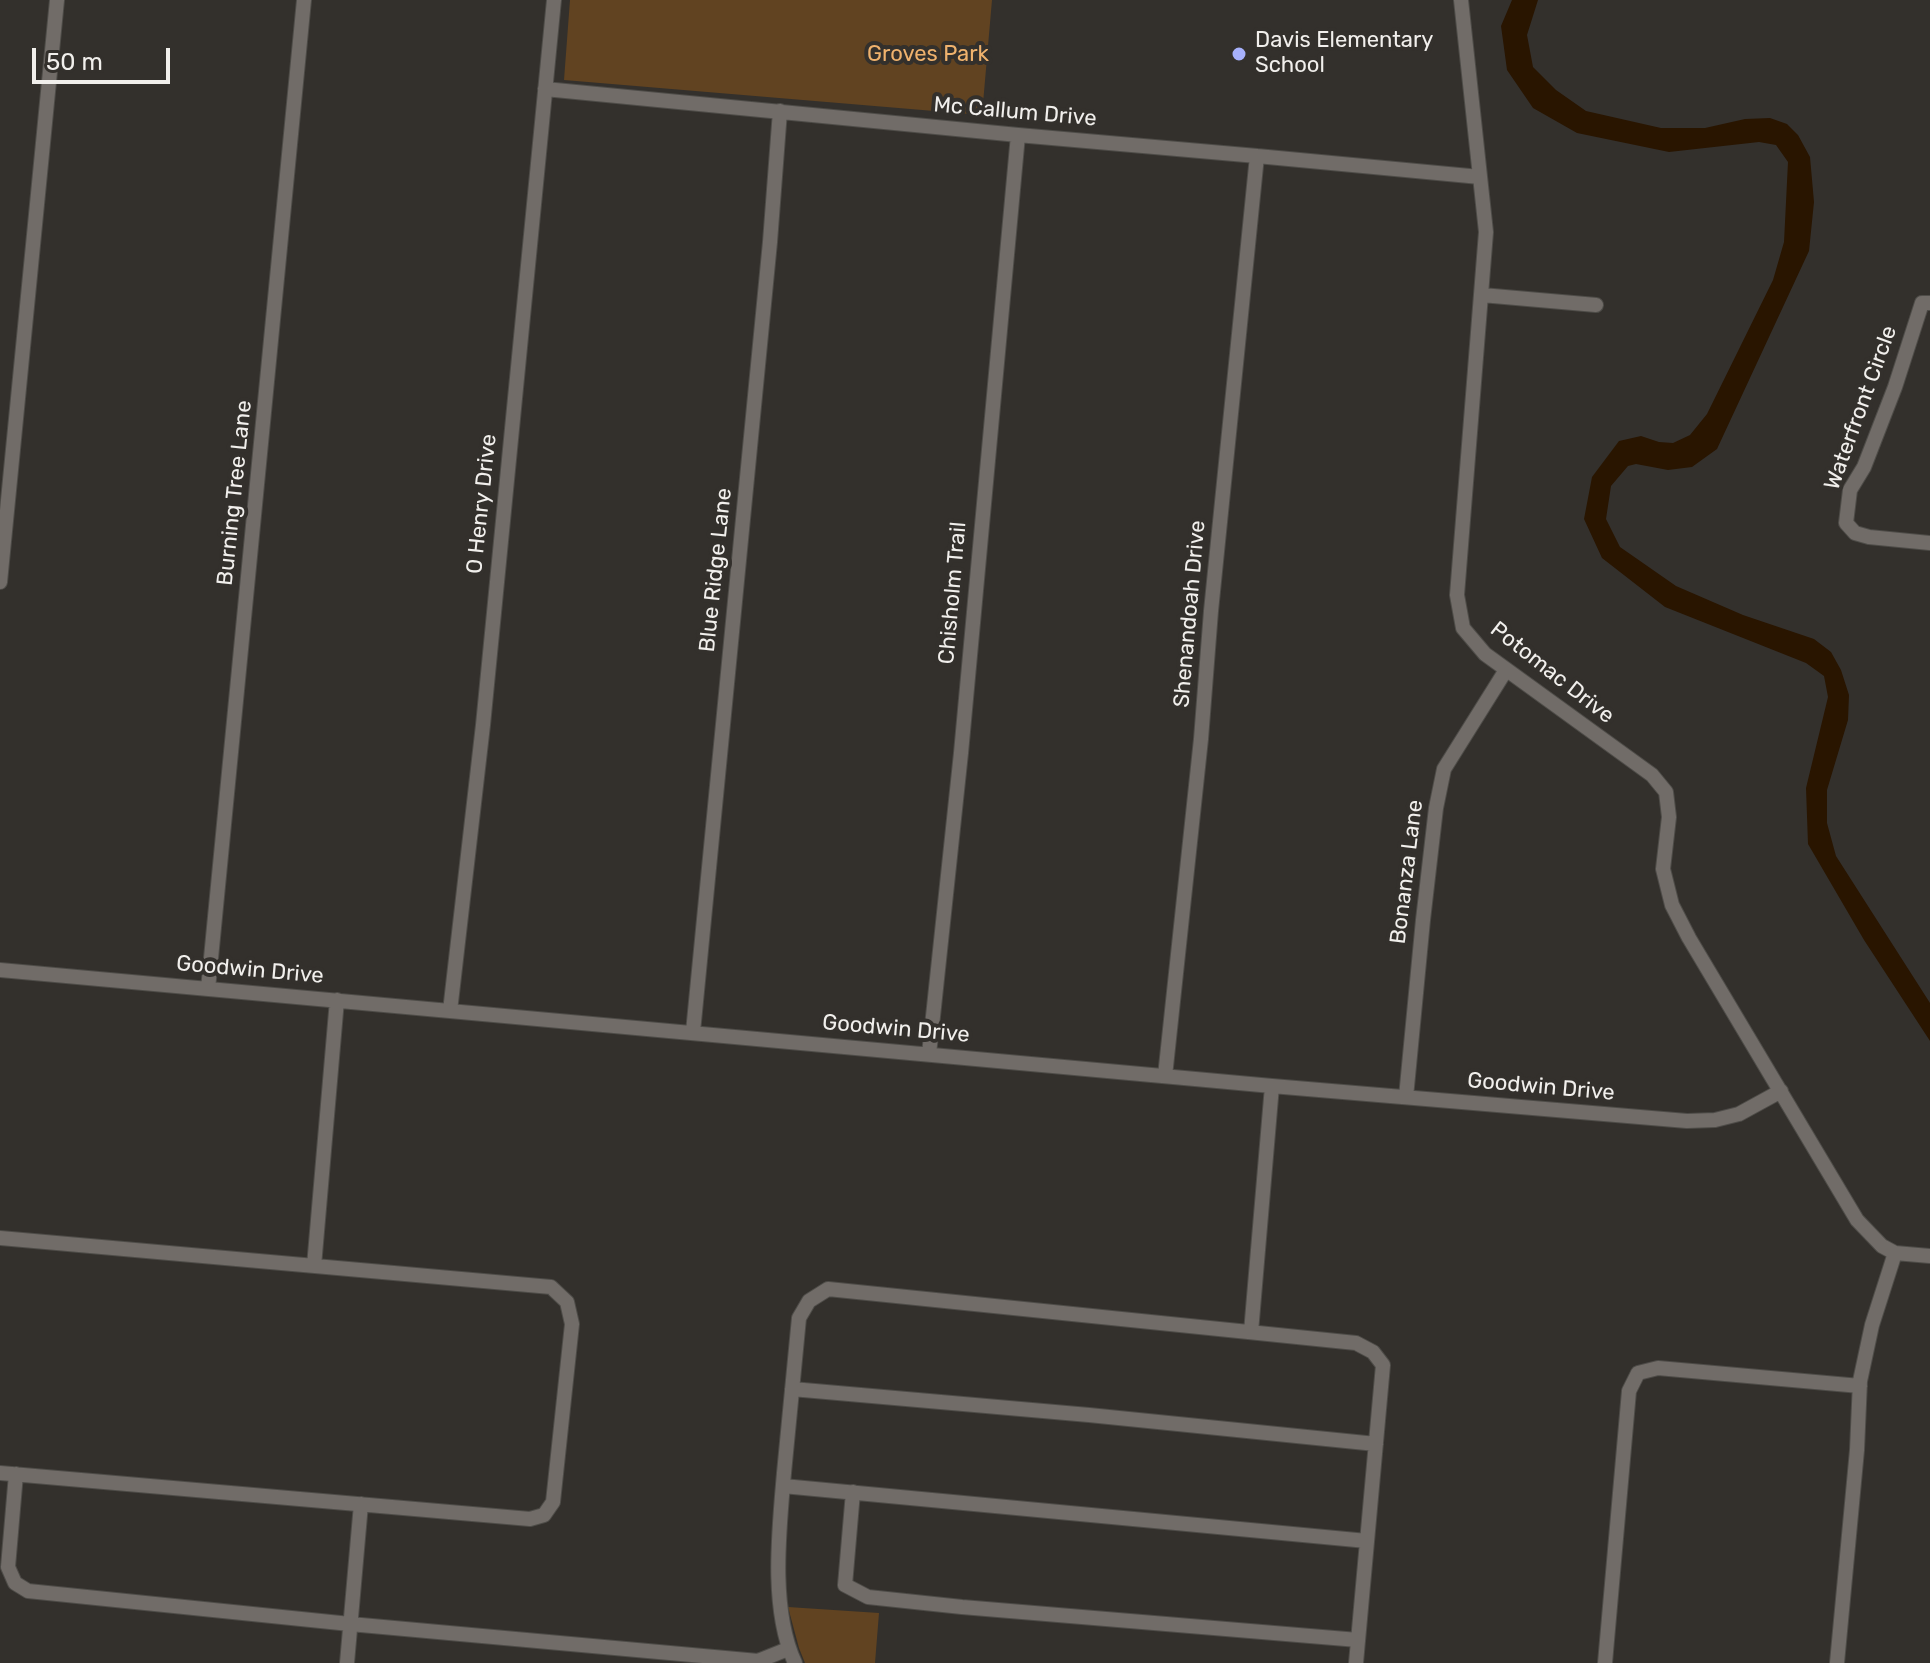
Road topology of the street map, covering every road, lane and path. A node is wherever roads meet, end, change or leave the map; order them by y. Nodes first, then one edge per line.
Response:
1 (57, 0) edge
2 (304, 0) edge
3 (554, 0) edge
4 (1461, 0) edge
5 (545, 89) junction
6 (780, 111) junction
7 (1018, 135) junction
8 (1257, 156) junction
9 (1480, 177) junction
10 (1482, 295) junction
11 (1930, 303) edge
12 (1596, 305) dead end
13 (1930, 543) edge
14 (0, 582) edge
15 (1506, 670) junction
16 (0, 970) edge
17 (208, 989) junction
18 (337, 1000) junction
19 (450, 1011) junction
20 (693, 1032) junction
21 (929, 1054) junction
22 (1165, 1076) junction
23 (1272, 1086) junction
24 (1781, 1091) junction
25 (1406, 1097) junction
26 (0, 1238) edge
27 (1895, 1253) junction
28 (1930, 1256) edge
29 (314, 1266) junction
30 (1251, 1332) junction
31 (1860, 1386) junction
32 (792, 1389) junction
33 (1376, 1444) junction
34 (0, 1473) edge
35 (16, 1474) junction
36 (783, 1486) junction
37 (853, 1492) junction
38 (361, 1504) junction
39 (1367, 1541) junction
40 (350, 1624) junction
41 (1358, 1640) junction
42 (788, 1649) junction
43 (347, 1663) edge
44 (795, 1663) edge
45 (1356, 1663) edge
46 (1605, 1663) edge
47 (1837, 1663) edge

1 - 14 street
2 - 17 street, Burning Tree Lane
3 - 5 street, O Henry Drive
4 - 9 street, Potomac Drive
5 - 6 street, Mc Callum Drive
5 - 19 street, O Henry Drive
6 - 7 street, Mc Callum Drive
6 - 20 street, Blue Ridge Lane
7 - 8 street, Mc Callum Drive
7 - 21 street, Chisholm Trail
8 - 9 street, Mc Callum Drive
8 - 22 street, Shenandoah Drive
9 - 10 street, Potomac Drive
10 - 12 street
10 - 15 street, Potomac Drive
11 - 13 street, Waterfront Circle
15 - 24 street, Potomac Drive
15 - 25 street, Bonanza Lane
16 - 17 street, Goodwin Drive
17 - 18 street, Goodwin Drive
18 - 19 street, Goodwin Drive
18 - 29 street
19 - 20 street, Goodwin Drive
20 - 21 street, Goodwin Drive
21 - 22 street, Goodwin Drive
22 - 23 street, Goodwin Drive
23 - 25 street, Goodwin Drive
23 - 30 street
24 - 25 street, Goodwin Drive
24 - 27 street, Potomac Drive
26 - 29 street
27 - 28 street
27 - 31 street
29 - 38 street
30 - 32 street
30 - 33 street
31 - 46 street
31 - 47 street
32 - 33 street
32 - 36 street
33 - 39 street
34 - 35 street
35 - 38 street
35 - 40 street
36 - 37 street
36 - 42 street
37 - 39 street
37 - 41 street
38 - 40 street
39 - 41 street
40 - 42 street
40 - 43 street
41 - 45 street
42 - 44 street

